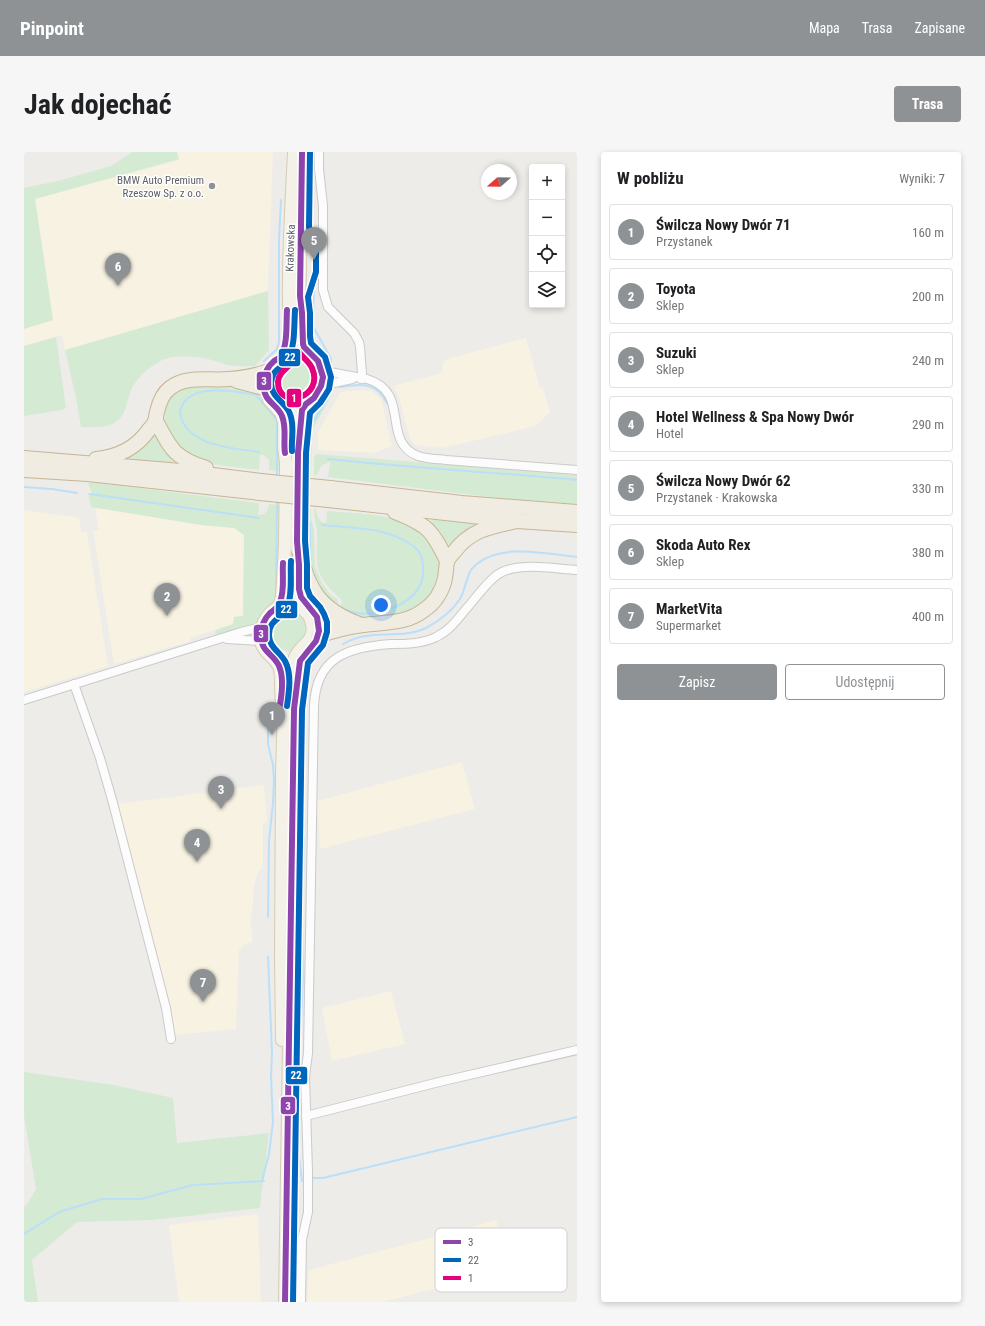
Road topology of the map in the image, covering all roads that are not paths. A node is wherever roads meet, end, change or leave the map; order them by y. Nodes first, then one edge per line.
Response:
1 (294, 152) edge
2 (302, 152) edge
3 (319, 152) edge
4 (294, 297) junction
5 (290, 355) junction
6 (318, 370) junction
7 (266, 372) junction
8 (358, 378) junction
9 (229, 379) junction
10 (321, 386) junction
11 (268, 389) junction
12 (286, 405) junction
13 (302, 405) junction
14 (156, 421) junction
15 (24, 458) edge
16 (75, 461) junction
17 (286, 463) junction
18 (24, 470) edge
19 (577, 470) edge
20 (238, 478) junction
21 (260, 487) junction
22 (329, 494) junction
23 (380, 506) junction
24 (577, 512) edge
25 (517, 521) junction
26 (577, 525) edge
27 (293, 545) junction
28 (447, 561) junction
29 (577, 570) edge
30 (287, 606) junction
31 (315, 621) junction
32 (362, 625) junction
33 (262, 626) junction
34 (318, 636) junction
35 (220, 639) junction
36 (265, 642) junction
37 (293, 657) junction
38 (74, 684) junction
39 (24, 700) edge
40 (289, 710) junction
41 (171, 1039) dead end
42 (577, 1050) edge
43 (289, 1068) junction
44 (305, 1069) junction
45 (306, 1116) junction
46 (278, 1302) edge
47 (285, 1302) edge
48 (301, 1302) edge

1 - 4 main road, Krakowska
2 - 4 main road, Krakowska
3 - 8 street
4 - 5 main road, Krakowska
4 - 6 main road
5 - 6 main road
5 - 7 main road
5 - 11 main road
6 - 8 street
6 - 10 main road
6 - 13 main road
7 - 9 highway
7 - 11 main road
8 - 10 street
8 - 19 street
9 - 11 highway
9 - 14 highway
10 - 13 main road
11 - 12 main road
11 - 17 main road
12 - 13 main road
12 - 17 main road
13 - 27 main road
14 - 16 highway
14 - 20 highway
15 - 16 highway
16 - 20 highway
17 - 27 main road
18 - 21 highway
20 - 21 highway
21 - 22 highway, bridge
22 - 23 highway
22 - 24 highway
23 - 25 highway
23 - 28 highway
25 - 26 highway
25 - 28 highway
27 - 30 main road
27 - 31 main road
27 - 32 highway
28 - 32 highway
29 - 44 street
30 - 31 main road
30 - 33 main road
30 - 36 main road
31 - 32 highway
31 - 34 main road
31 - 37 main road
32 - 34 highway
33 - 35 street
33 - 36 main road
34 - 37 main road
35 - 36 street
35 - 38 street
36 - 37 main road
36 - 40 main road
37 - 40 main road
38 - 39 street
38 - 41 street
40 - 43 main road
40 - 46 main road
42 - 45 street
43 - 44 street
43 - 47 main road
44 - 45 street
45 - 48 street

